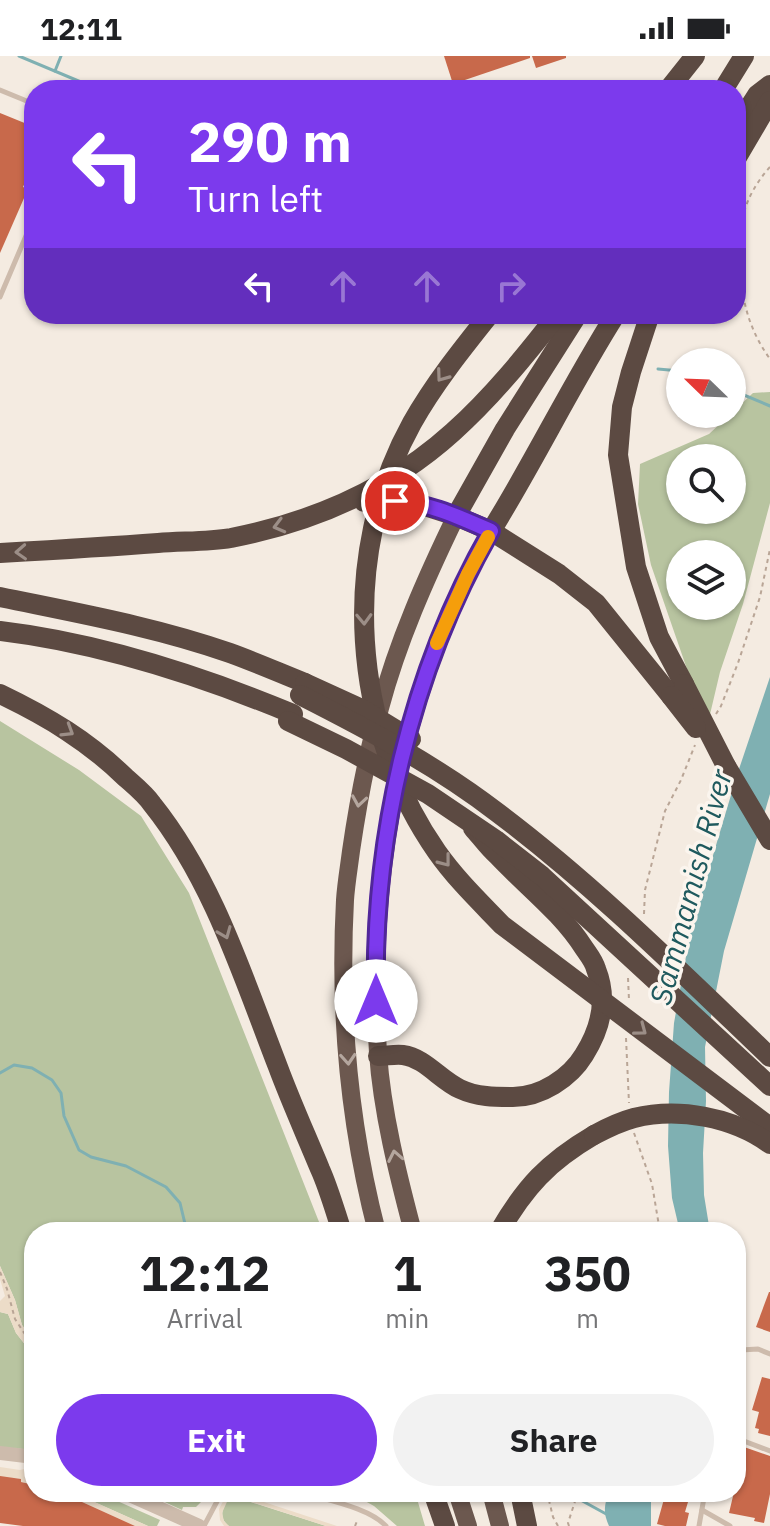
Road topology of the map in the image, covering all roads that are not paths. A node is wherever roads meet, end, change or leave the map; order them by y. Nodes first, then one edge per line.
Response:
1 (695, 56) edge
2 (744, 56) edge
3 (676, 80) edge
4 (729, 80) edge
5 (770, 85) edge
6 (0, 90) edge
7 (24, 100) edge
8 (770, 101) edge
9 (746, 112) edge
10 (746, 142) edge
11 (24, 241) edge
12 (0, 297) edge
13 (482, 324) edge
14 (550, 324) edge
15 (572, 324) edge
16 (610, 324) edge
17 (647, 324) edge
18 (331, 510) junction
19 (456, 516) junction
20 (491, 531) junction
21 (0, 553) edge
22 (0, 597) edge
23 (0, 603) edge
24 (57, 609) junction
25 (0, 612) edge
26 (0, 631) edge
27 (0, 641) edge
28 (678, 690) junction
29 (0, 694) edge
30 (296, 704) junction
31 (465, 818) junction
32 (770, 840) edge
33 (770, 1046) edge
34 (378, 1056) junction
35 (770, 1057) edge
36 (770, 1075) edge
37 (770, 1086) edge
38 (770, 1127) edge
39 (770, 1144) edge
40 (339, 1222) edge
41 (375, 1222) edge
42 (410, 1222) edge
43 (505, 1222) edge
44 (746, 1350) edge
45 (770, 1354) edge
46 (746, 1442) edge
47 (770, 1451) edge
48 (0, 1453) edge
49 (24, 1456) edge
50 (146, 1502) edge
51 (216, 1502) edge
52 (332, 1502) edge
53 (436, 1502) edge
54 (460, 1502) edge
55 (494, 1502) edge
56 (522, 1502) edge
57 (703, 1502) edge
58 (702, 1510) junction
59 (201, 1526) edge
60 (386, 1526) edge
61 (443, 1526) edge
62 (468, 1526) edge
63 (500, 1526) edge
64 (527, 1526) edge
65 (699, 1526) edge
66 (730, 1526) edge

1 - 3 highway
2 - 4 highway
5 - 9 highway
6 - 7 lane
8 - 10 highway
11 - 12 lane
13 -> 38 highway, bridge
14 - 18 highway
15 - 19 highway
16 - 20 highway
17 - 28 highway
18 - 19 highway
18 -> 21 highway
19 - 20 highway
19 -> 41 highway
20 - 28 highway
20 - 34 highway
22 - 24 highway
23 - 24 highway
24 - 30 highway
25 - 30 highway
26 - 30 highway
27 - 30 highway
28 - 32 highway, bridge
29 -> 40 highway
30 - 31 highway, bridge
30 - 33 highway, bridge
30 - 35 highway, bridge
30 - 36 highway
31 - 34 highway, bridge
31 - 37 highway, bridge
42 -> 34 highway
39 - 43 highway, bridge
44 - 45 lane
46 - 47 lane
48 - 49 street
50 - 59 street
51 - 59 lane
52 - 60 lane
53 - 61 highway
54 - 62 highway
55 - 63 highway
56 - 64 highway
57 - 58 lane
58 - 65 lane
58 - 66 lane

